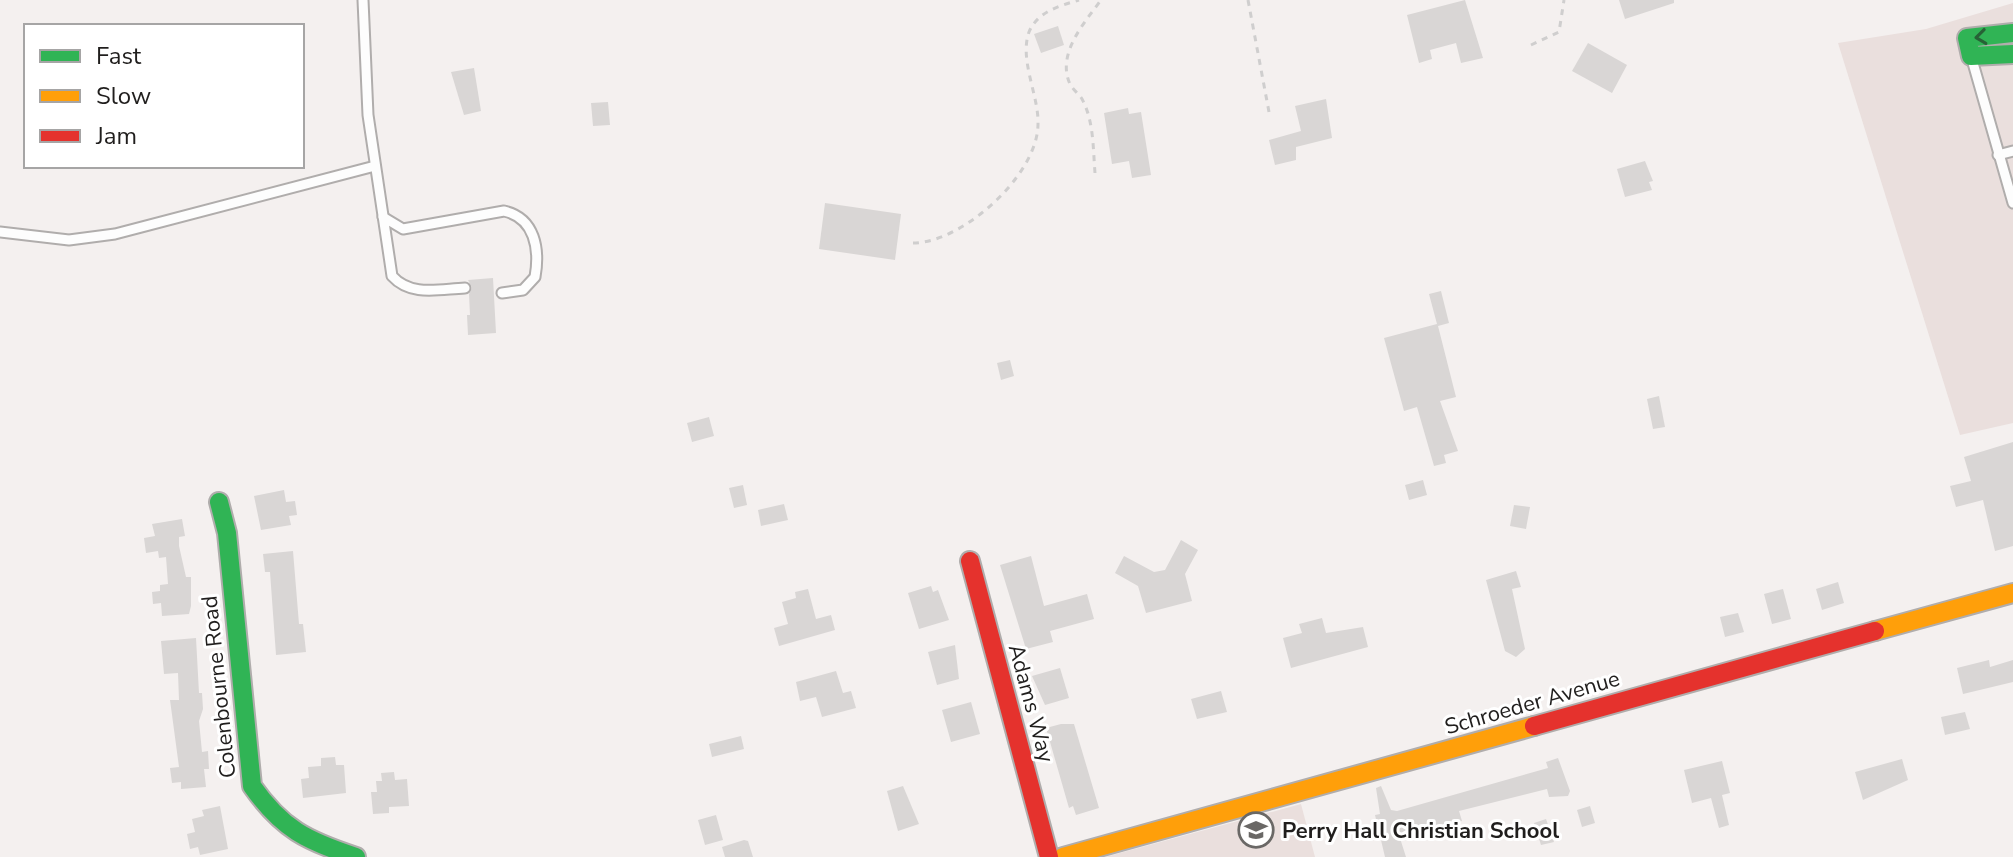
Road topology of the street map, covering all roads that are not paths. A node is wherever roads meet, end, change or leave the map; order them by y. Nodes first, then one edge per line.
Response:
1 (363, 0) edge
2 (2013, 33) edge
3 (2013, 54) edge
4 (1971, 56) junction
5 (2013, 151) edge
6 (1998, 155) junction
7 (375, 166) junction
8 (2013, 203) edge
9 (383, 217) junction
10 (0, 232) edge
11 (465, 288) dead end
12 (502, 293) dead end
13 (219, 502) dead end
14 (970, 561) dead end
15 (2013, 593) edge
16 (356, 857) edge
17 (1049, 857) edge
18 (1063, 857) edge

1 - 7 lane
2 -> 4 street
3 - 4 street
4 - 6 lane
5 - 6 lane
6 - 8 lane
7 - 9 lane
7 - 10 lane
9 - 11 lane
9 - 12 lane
13 - 16 street, Colenbourne Road
14 - 17 street, Adams Way
15 - 18 street, Schroeder Avenue

